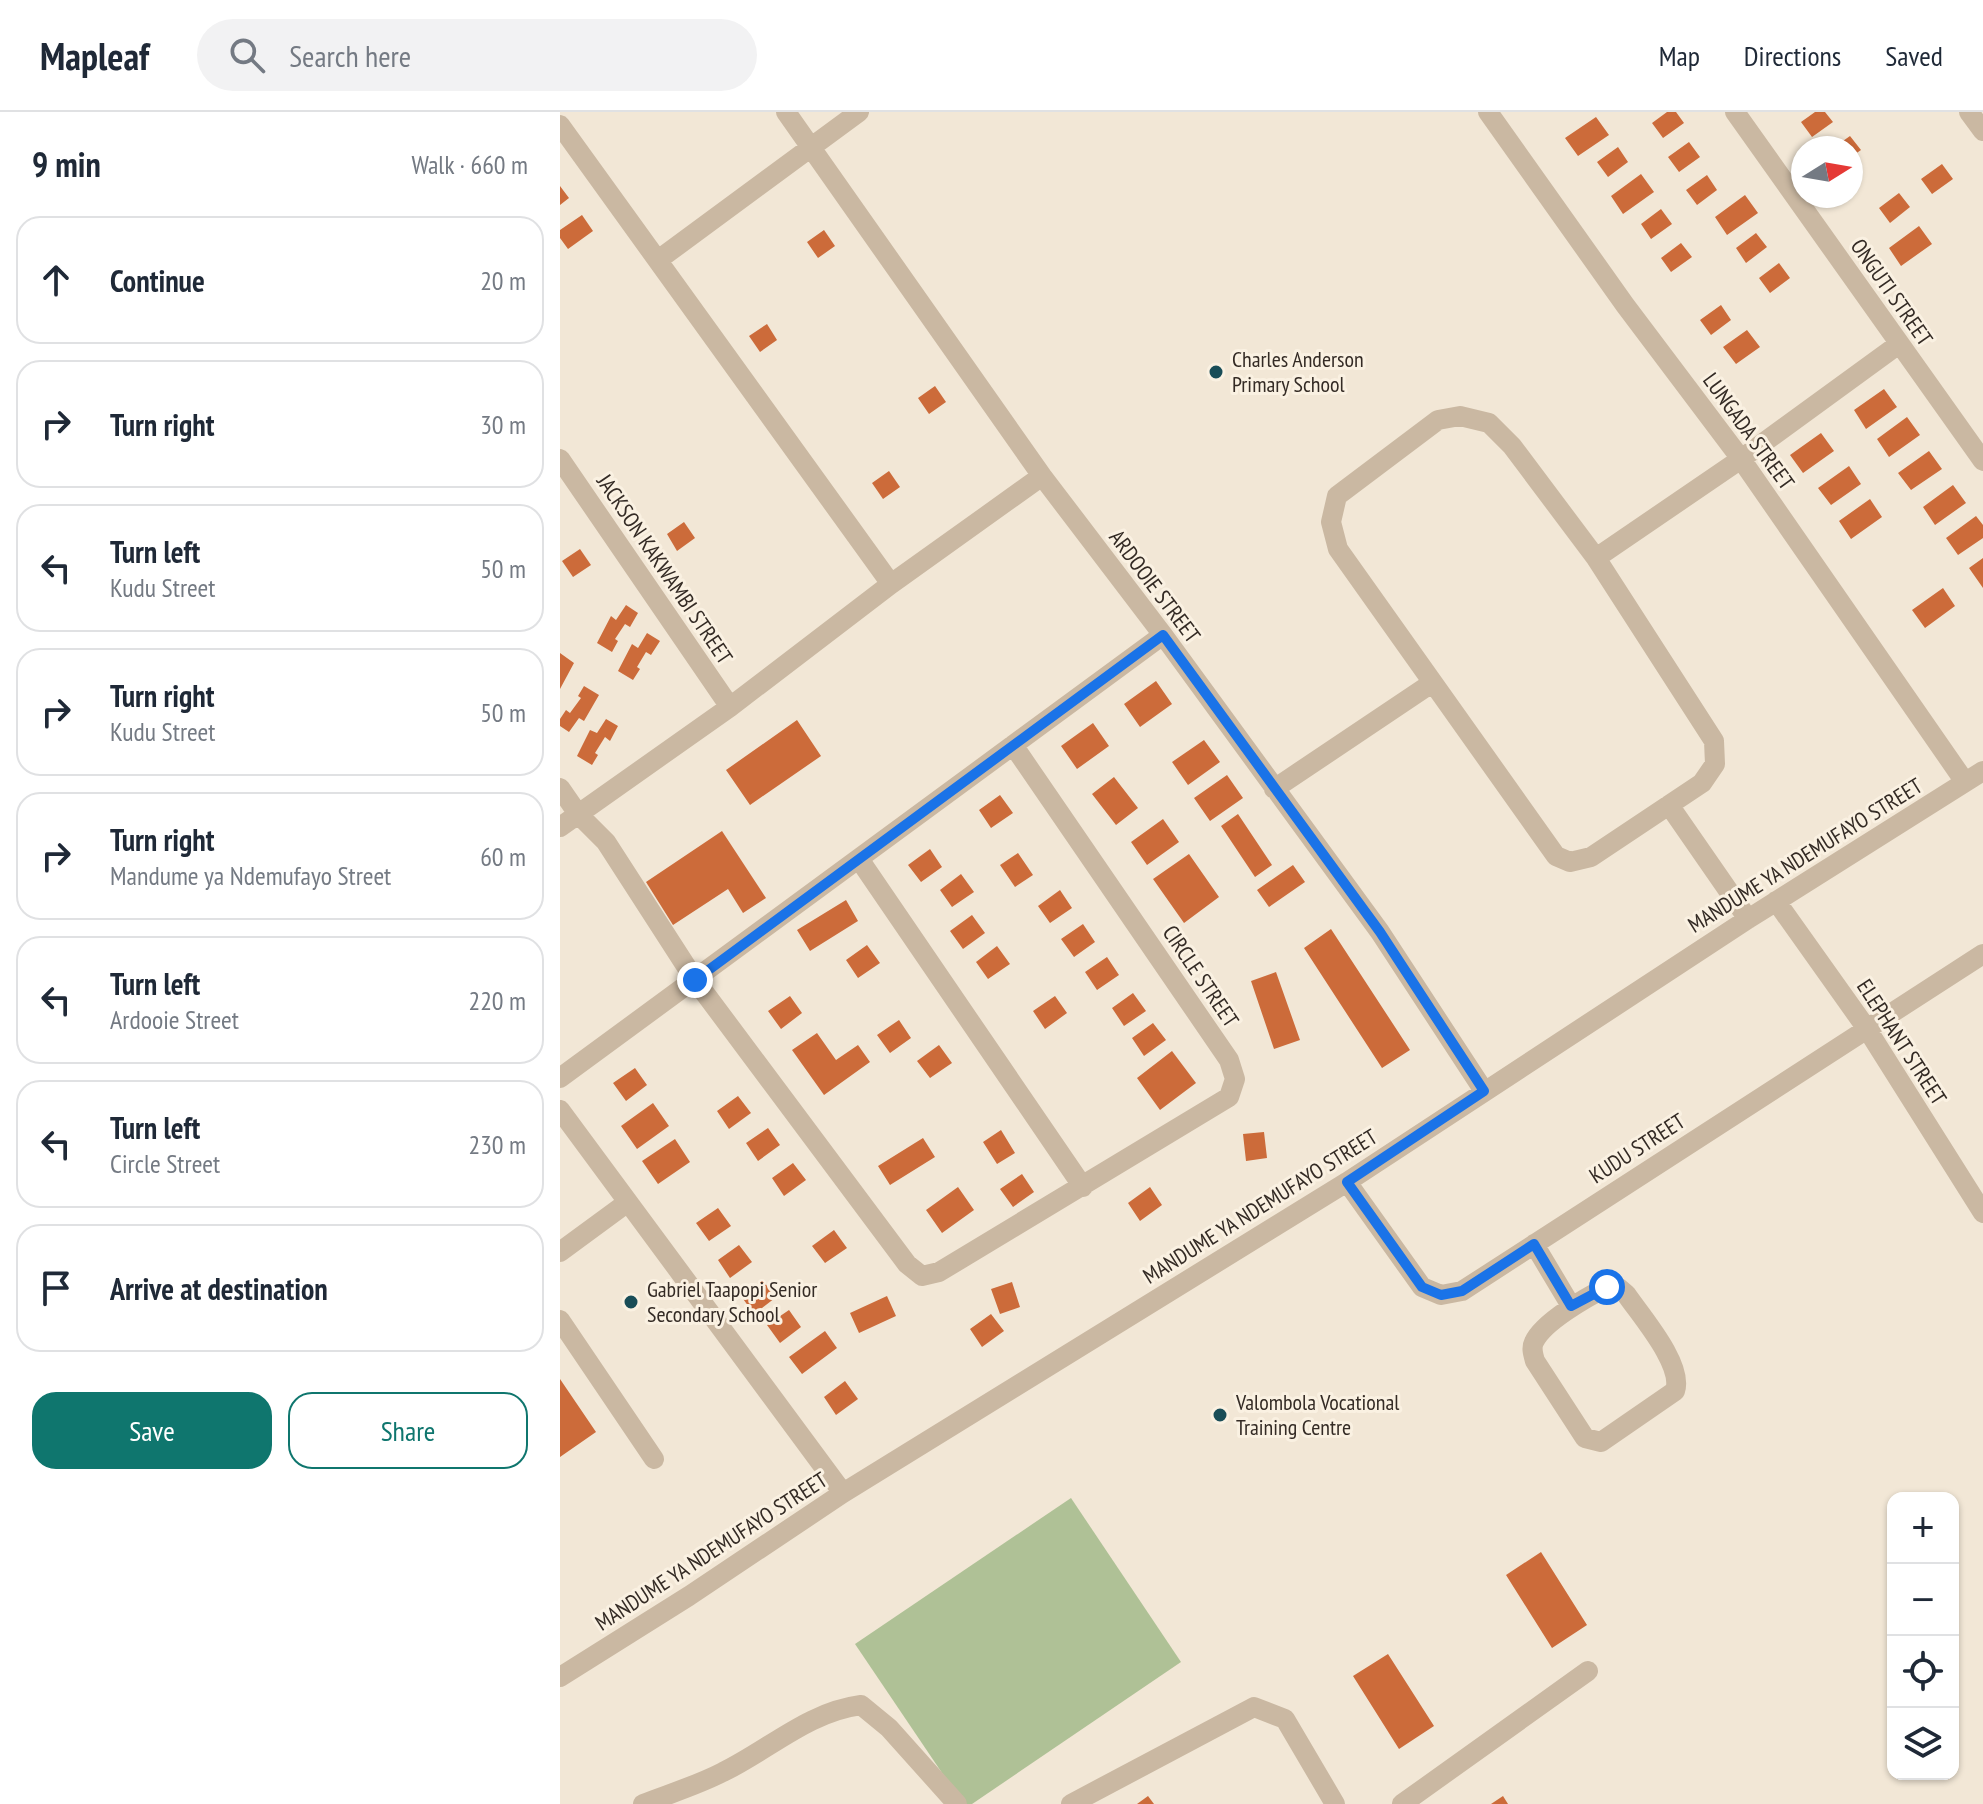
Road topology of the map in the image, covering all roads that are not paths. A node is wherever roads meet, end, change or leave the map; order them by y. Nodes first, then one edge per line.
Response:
1 (786, 112) edge
2 (859, 112) edge
3 (1488, 112) edge
4 (1735, 112) edge
5 (1969, 112) edge
6 (560, 125) edge
7 (1983, 131) edge
8 (811, 147) junction
9 (658, 260) junction
10 (1899, 344) junction
11 (560, 459) edge
12 (1741, 459) junction
13 (1983, 461) edge
14 (1042, 476) junction
15 (1596, 558) junction
16 (891, 584) junction
17 (1163, 635) junction
18 (1432, 683) junction
19 (730, 707) junction
20 (1013, 745) junction
21 (1983, 771) edge
22 (1965, 782) junction
23 (560, 788) edge
24 (1274, 789) junction
25 (1669, 805) junction
26 (578, 814) junction
27 (560, 827) edge
28 (859, 859) junction
29 (1776, 901) junction
30 (1748, 919) junction
31 (1983, 954) edge
32 (695, 980) junction
33 (1867, 1029) junction
34 (560, 1078) edge
35 (1484, 1091) junction
36 (560, 1110) edge
37 (1347, 1182) junction
38 (1083, 1187) junction
39 (628, 1202) junction
40 (1983, 1213) edge
41 (1534, 1244) junction
42 (560, 1252) edge
43 (1571, 1306) junction
44 (560, 1320) edge
45 (654, 1459) dead end
46 (843, 1493) junction
47 (1588, 1671) dead end
48 (560, 1677) edge
49 (643, 1804) edge
50 (957, 1804) edge
51 (1071, 1804) edge
52 (1335, 1804) edge
53 (1402, 1804) edge

1 - 8 street, ARDOOIE STREET
2 - 8 street
3 - 12 street, LUNGADA STREET
4 - 10 street, ONGUTI STREET
5 - 7 street
6 - 9 street
8 - 9 street
8 - 14 street, ARDOOIE STREET
9 - 16 street
10 - 12 street
10 - 13 street, ONGUTI STREET
11 - 19 street, JACKSON KAKWAMBI STREET
12 - 15 street
12 - 22 street, LUNGADA STREET
14 - 16 street
14 - 17 street, ARDOOIE STREET
15 - 18 street
15 - 25 street
16 - 19 street
17 - 20 street
17 - 24 street, ARDOOIE STREET
18 - 24 street
18 - 25 street
19 - 26 street
20 - 28 street
20 - 38 street, CIRCLE STREET
21 - 22 street, MANDUME YA NDEMUFAYO STREET
22 - 29 street, MANDUME YA NDEMUFAYO STREET
23 - 26 street
24 - 35 street, ARDOOIE STREET
25 - 30 street
26 - 27 street
26 - 32 street
28 - 32 street
28 - 38 street
29 - 30 street, MANDUME YA NDEMUFAYO STREET
29 - 33 street, ELEPHANT STREET
30 - 35 street, MANDUME YA NDEMUFAYO STREET
31 - 33 street, KUDU STREET
32 - 34 street
32 - 38 street, CIRCLE STREET
33 - 40 street, ELEPHANT STREET
33 - 41 street, KUDU STREET
35 - 37 street, MANDUME YA NDEMUFAYO STREET
36 - 39 street
37 - 41 street, KUDU STREET
37 - 46 street, MANDUME YA NDEMUFAYO STREET
39 - 42 street
39 - 46 street
41 - 43 street
43 - 43 street
44 - 45 street
46 - 48 street, MANDUME YA NDEMUFAYO STREET
47 - 53 street
49 - 50 street
51 - 52 street

